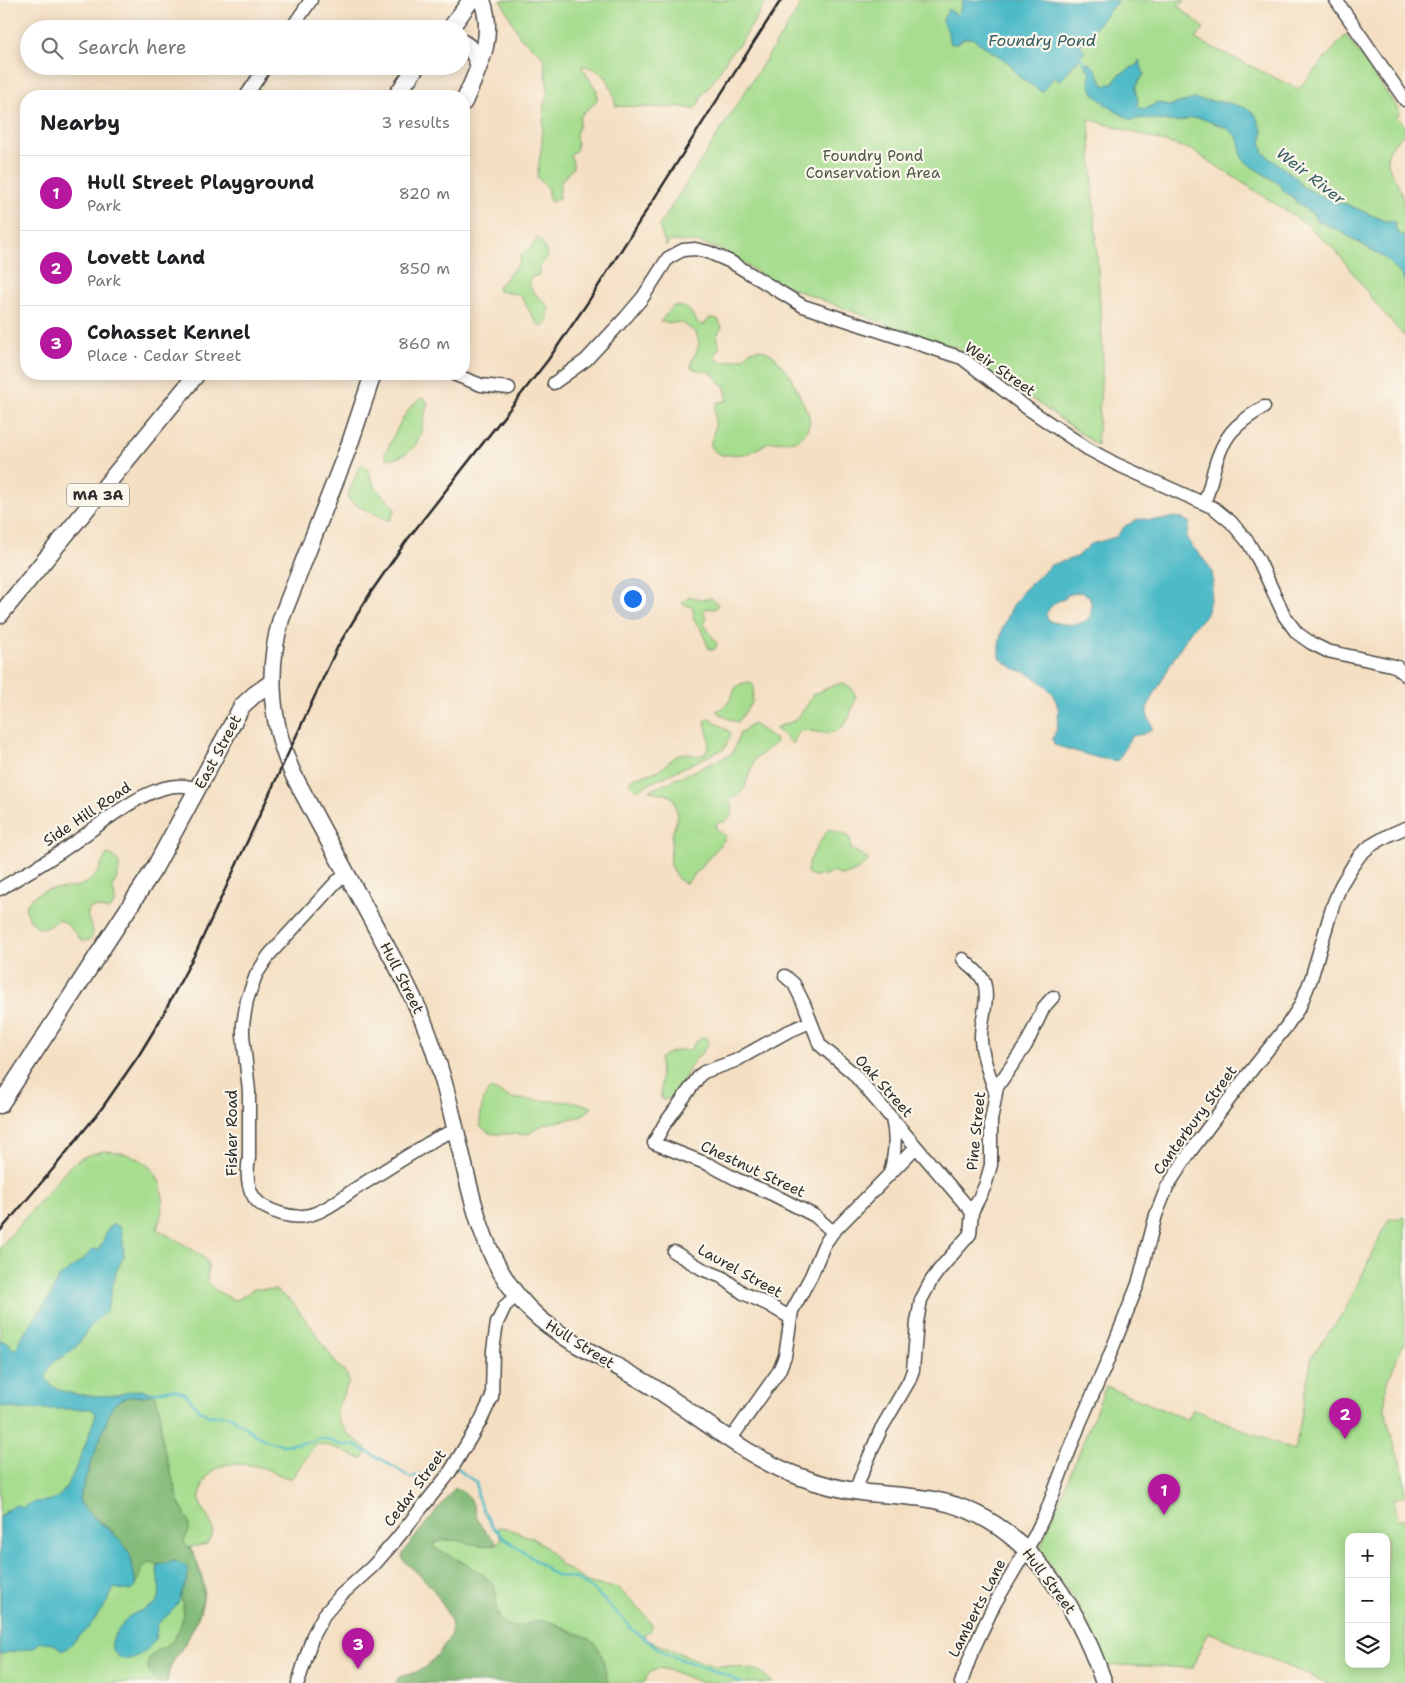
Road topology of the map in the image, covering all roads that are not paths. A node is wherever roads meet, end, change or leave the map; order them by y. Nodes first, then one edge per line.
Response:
1 (311, 0) edge
2 (458, 0) edge
3 (471, 0) edge
4 (482, 0) edge
5 (1336, 0) edge
6 (298, 20) edge
7 (444, 20) edge
8 (457, 20) edge
9 (470, 48) edge
10 (479, 66) junction
11 (260, 75) edge
12 (411, 75) edge
13 (250, 90) edge
14 (400, 90) edge
15 (469, 90) edge
16 (1405, 100) edge
17 (192, 380) edge
18 (371, 380) edge
19 (470, 380) edge
20 (554, 383) dead end
21 (509, 388) dead end
22 (1264, 407) dead end
23 (1204, 503) junction
24 (0, 615) edge
25 (1402, 668) edge
26 (272, 682) junction
27 (273, 705) junction
28 (242, 706) junction
29 (198, 790) junction
30 (1405, 828) edge
31 (348, 875) junction
32 (0, 889) edge
33 (963, 959) dead end
34 (785, 976) dead end
35 (1053, 997) dead end
36 (810, 1022) junction
37 (995, 1092) junction
38 (0, 1105) edge
39 (891, 1117) junction
40 (456, 1130) junction
41 (916, 1147) junction
42 (890, 1173) junction
43 (972, 1212) junction
44 (833, 1232) junction
45 (674, 1252) dead end
46 (517, 1295) junction
47 (790, 1318) junction
48 (730, 1440) junction
49 (856, 1491) junction
50 (1026, 1550) junction
51 (298, 1683) edge
52 (961, 1683) edge
53 (1104, 1683) edge

1 - 6 street
2 - 7 main road
3 - 8 main road
4 - 10 main road
5 - 16 street
9 - 10 main road
10 - 15 main road
11 - 13 street
12 - 14 main road
17 - 24 main road, MA 3A
18 - 26 main road
19 - 21 street
20 - 23 street, Weir Street
22 - 23 street
23 - 25 street, Weir Street
26 - 27 main road, Hull Street
26 - 28 main road, East Street
27 - 28 main road
27 - 31 main road, Hull Street
28 - 29 main road, East Street
29 - 32 street, Side Hill Road
29 - 38 main road, East Street
30 - 50 street, Canterbury Street
31 - 40 main road, Hull Street
31 - 40 street, Fisher Road
33 - 37 street
34 - 36 street, Oak Street
35 - 37 street, Pine Street
36 - 39 street, Oak Street
36 - 44 street, Chestnut Street
37 - 43 street, Pine Street
39 - 41 street, Oak Street
39 - 42 street
40 - 46 main road, Hull Street
41 - 42 street
41 - 43 street, Oak Street
42 - 44 street
43 - 49 street, Pine Street
44 - 47 street
45 - 47 street, Laurel Street
46 - 48 main road, Hull Street
46 - 51 street, Cedar Street
47 - 48 street
48 - 49 main road, Hull Street
49 - 50 main road, Hull Street
50 - 52 street, Lamberts Lane
50 - 53 main road, Hull Street

